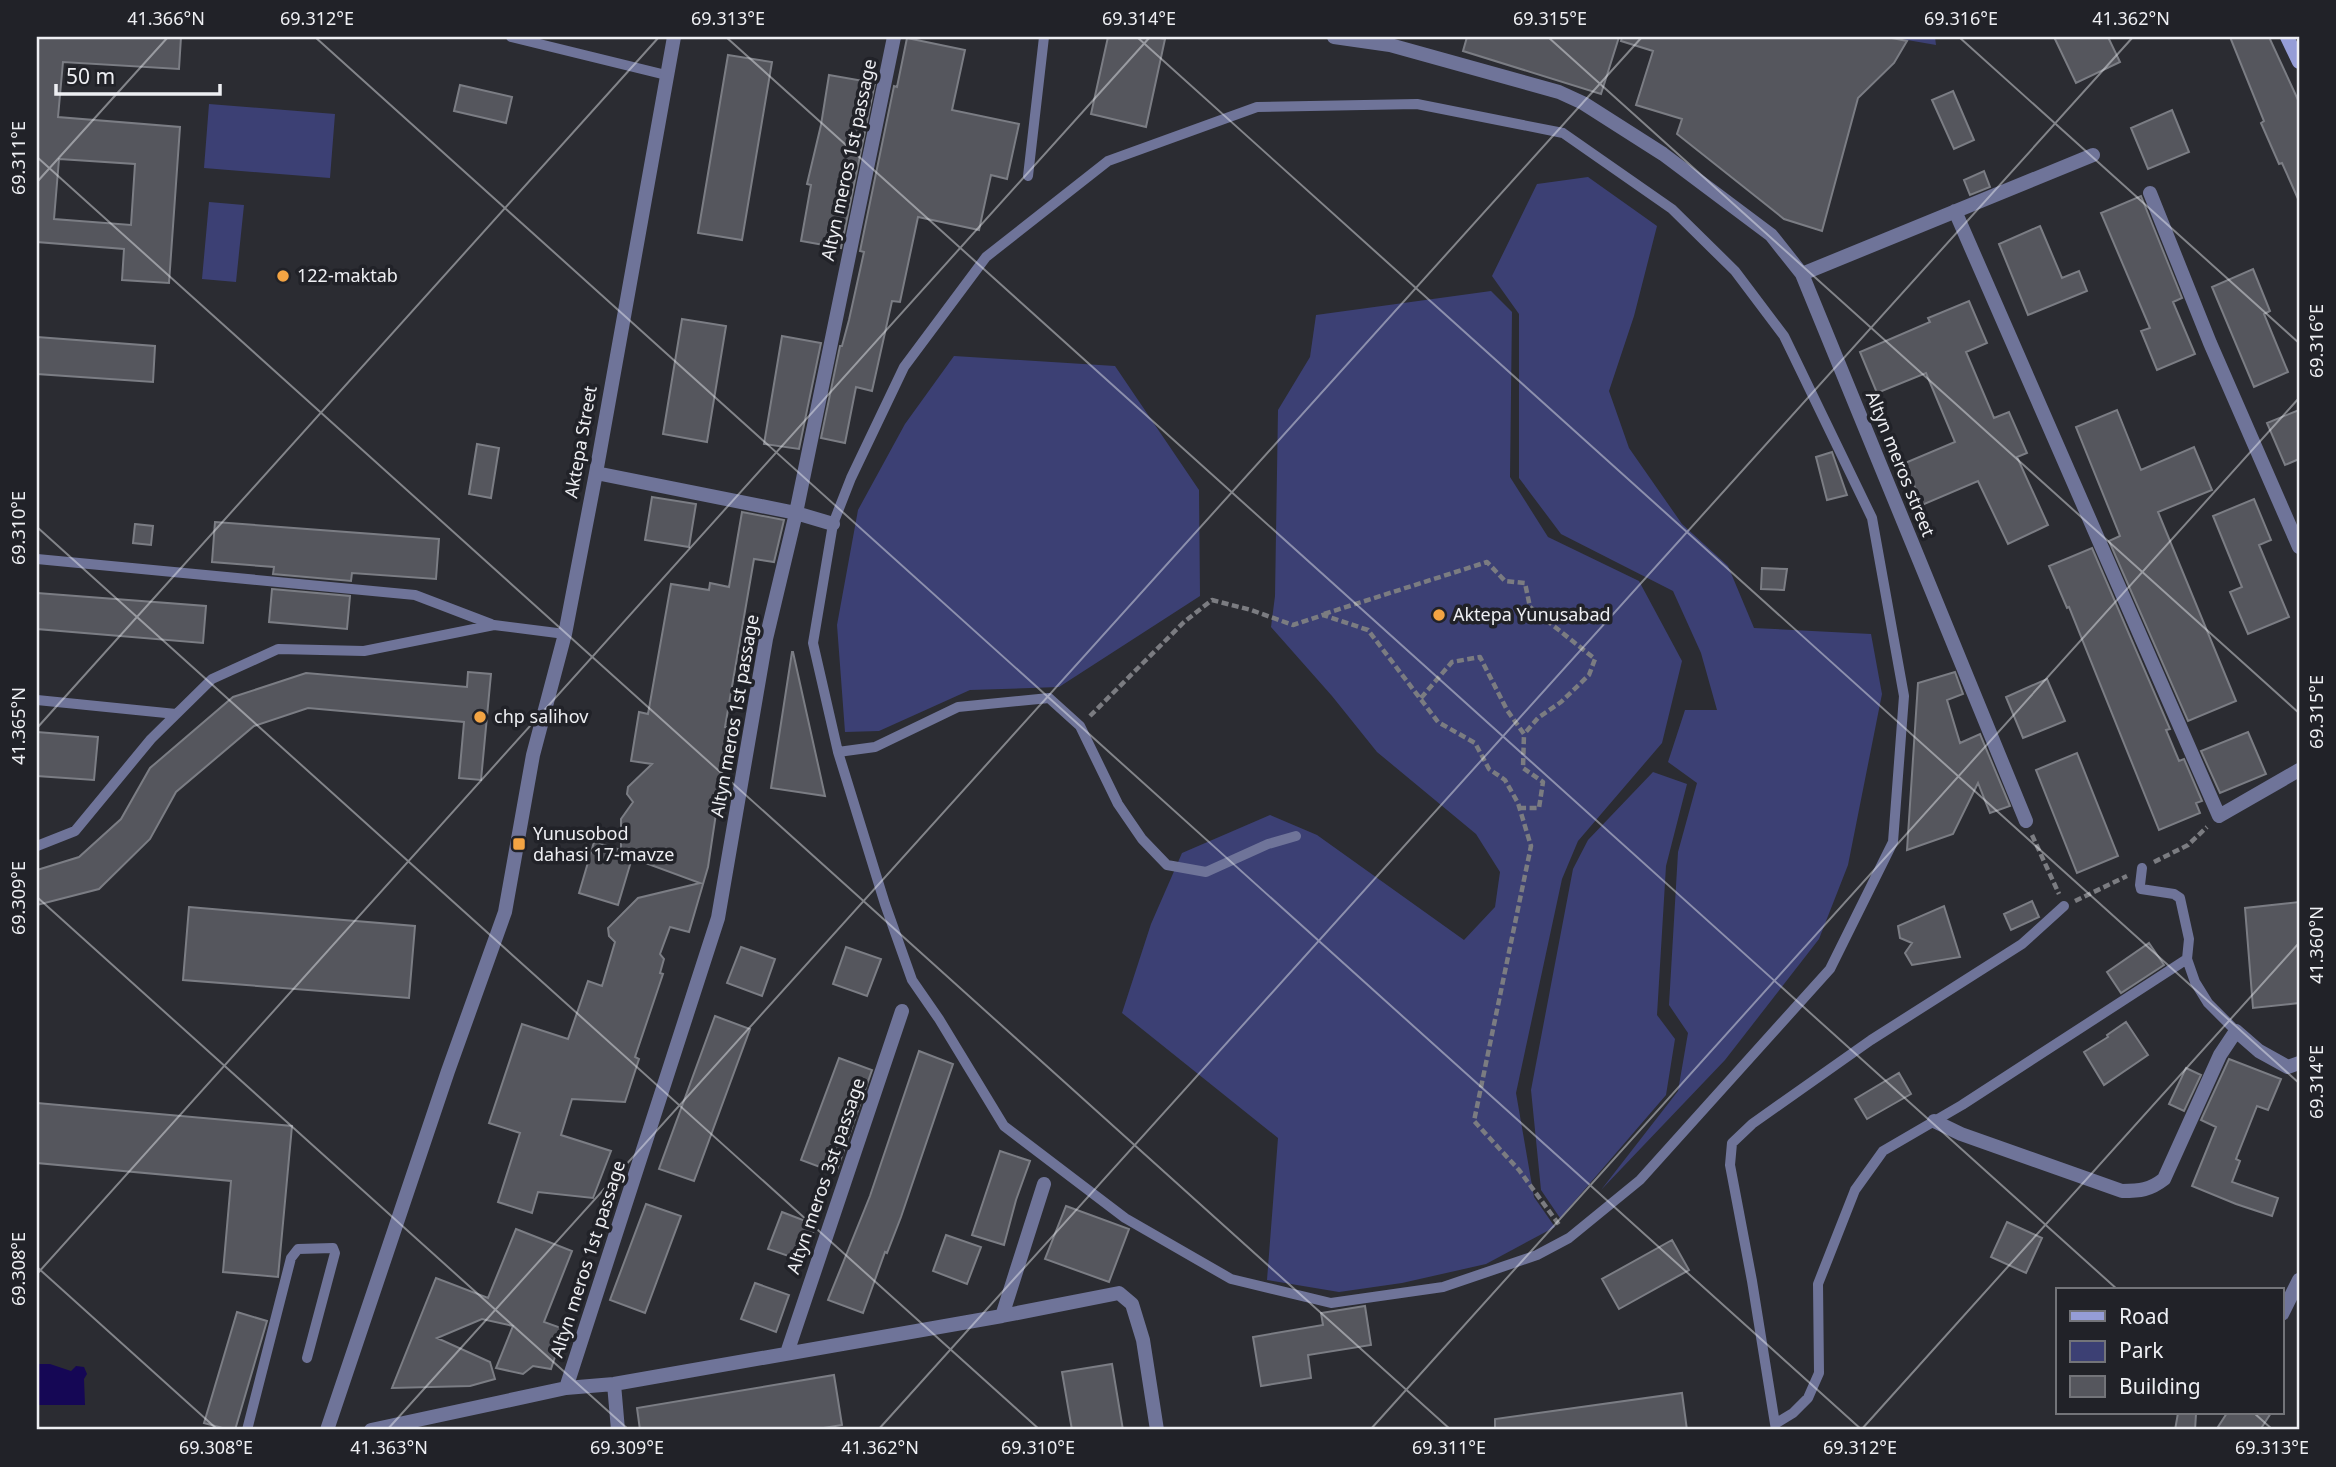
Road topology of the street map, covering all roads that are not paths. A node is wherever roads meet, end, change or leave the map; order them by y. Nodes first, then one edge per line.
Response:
1 (511, 37) edge
2 (674, 37) edge
3 (894, 37) edge
4 (1044, 37) edge
5 (1334, 37) edge
6 (2287, 37) edge
7 (2299, 62) edge
8 (666, 75) junction
9 (2093, 155) dead end
10 (1028, 176) dead end
11 (2150, 193) dead end
12 (1955, 211) junction
13 (1802, 274) junction
14 (596, 473) junction
15 (796, 513) junction
16 (833, 524) junction
17 (2299, 547) edge
18 (37, 559) edge
19 (494, 625) junction
20 (565, 634) junction
21 (37, 700) edge
22 (176, 714) junction
23 (838, 752) junction
24 (2299, 769) edge
25 (2026, 821) road end
26 (1296, 836) dead end
27 (37, 846) edge
28 (2142, 868) road end
29 (2064, 906) road end
30 (2187, 959) junction
31 (902, 1011) dead end
32 (2236, 1031) junction
33 (2294, 1065) edge
34 (1934, 1121) junction
35 (1044, 1184) dead end
36 (2299, 1280) edge
37 (2284, 1310) edge
38 (1002, 1316) junction
39 (787, 1353) junction
40 (307, 1358) dead end
41 (614, 1384) junction
42 (566, 1388) junction
43 (1775, 1427) edge
44 (247, 1430) edge
45 (327, 1430) edge
46 (371, 1430) edge
47 (618, 1430) edge
48 (1157, 1430) edge

1 - 8 lane
2 - 8 street, Aktepa Street
3 - 15 street, Altyn meros 1st passage
4 - 10 lane
5 - 13 street, Altyn meros street
6 - 7 street
8 - 14 street, Aktepa Street
9 - 12 street
11 - 17 street
12 - 13 street
12 - 24 street
13 - 25 street, Altyn meros street
14 - 15 street
14 - 20 street, Aktepa Street
15 - 16 street
15 - 42 street, Altyn meros 1st passage
16 - 23 lane
16 - 23 lane
18 - 19 lane
19 - 20 lane
19 - 22 lane
20 - 45 street, Aktepa Street
21 - 22 lane
22 - 27 lane
23 - 26 lane
28 - 30 lane
29 - 43 lane
30 - 32 lane
30 - 34 lane
31 - 39 street, Altyn meros 3st passage
32 - 33 street
32 - 34 street
34 - 43 lane
35 - 38 street
36 - 37 street
38 - 39 street
38 - 48 street
39 - 41 street
40 - 44 lane
41 - 42 street
41 - 47 street
42 - 46 street

